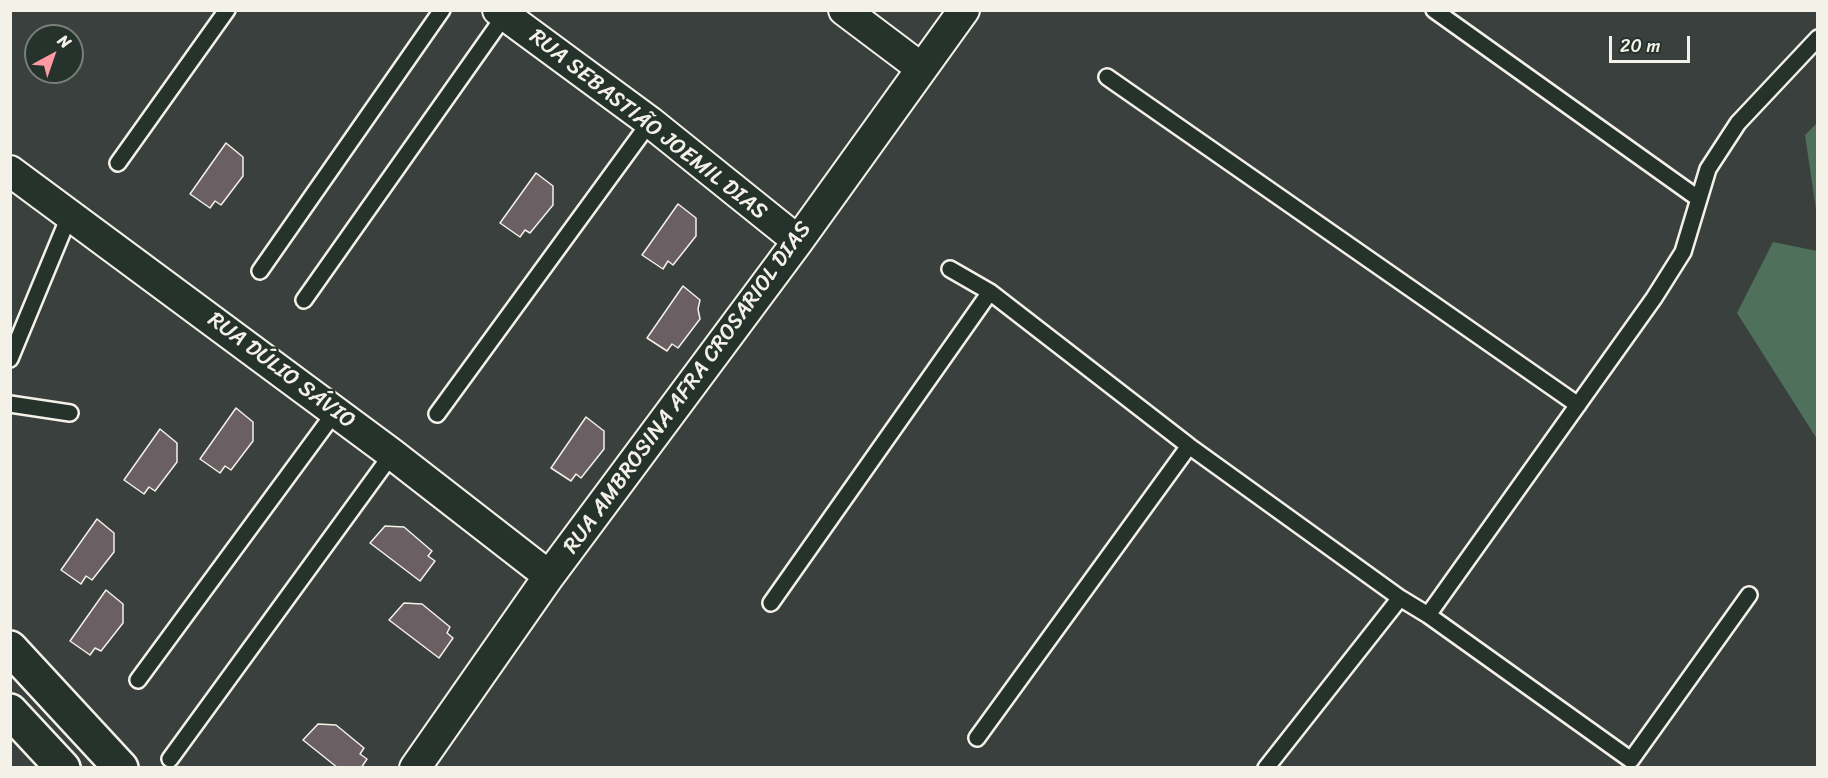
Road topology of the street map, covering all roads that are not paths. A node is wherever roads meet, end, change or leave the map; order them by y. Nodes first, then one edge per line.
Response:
1 (228, 10) edge
2 (442, 10) edge
3 (844, 10) edge
4 (964, 10) edge
5 (1434, 10) edge
6 (502, 13) edge
7 (1818, 38) edge
8 (921, 68) junction
9 (1107, 77) dead end
10 (650, 122) junction
11 (118, 163) dead end
12 (10, 171) edge
13 (1700, 199) junction
14 (70, 214) junction
15 (798, 241) junction
16 (950, 269) dead end
17 (260, 271) dead end
18 (990, 292) junction
19 (304, 300) dead end
20 (10, 359) edge
21 (10, 404) edge
22 (1578, 405) junction
23 (70, 412) dead end
24 (336, 412) junction
25 (438, 414) dead end
26 (1189, 446) junction
27 (392, 454) junction
28 (549, 576) junction
29 (1749, 595) dead end
30 (1400, 598) junction
31 (771, 603) dead end
32 (1428, 615) junction
33 (10, 648) edge
34 (138, 680) dead end
35 (10, 711) edge
36 (977, 738) dead end
37 (170, 759) dead end
38 (1628, 764) edge
39 (63, 768) edge
40 (121, 768) edge
41 (415, 768) edge
42 (1266, 768) edge

1 - 11 lane
2 - 17 lane
3 - 8 street
4 - 8 street, RUA AMBROSINA AFRA CROSARIOL DIAS
5 - 13 lane
6 - 10 street, RUA SEBASTIÃO JOEMIL DIAS
6 - 19 lane
7 - 13 lane
8 - 15 street, RUA AMBROSINA AFRA CROSARIOL DIAS
9 - 22 lane
10 - 15 street, RUA SEBASTIÃO JOEMIL DIAS
10 - 25 lane
12 - 14 street, RUA DÚLIO SÁVIO
13 - 22 lane
14 - 20 lane
14 - 24 street, RUA DÚLIO SÁVIO
15 - 28 street, RUA AMBROSINA AFRA CROSARIOL DIAS
16 - 18 lane
18 - 26 lane
18 - 31 lane
21 - 23 lane
22 - 32 lane
24 - 27 street, RUA DÚLIO SÁVIO
24 - 34 lane
26 - 30 lane
26 - 36 lane
27 - 28 street, RUA DÚLIO SÁVIO
27 - 37 lane
28 - 41 street, RUA AMBROSINA AFRA CROSARIOL DIAS
29 - 38 lane
30 - 32 lane
30 - 42 lane
32 - 38 lane
33 - 40 street
35 - 39 street

